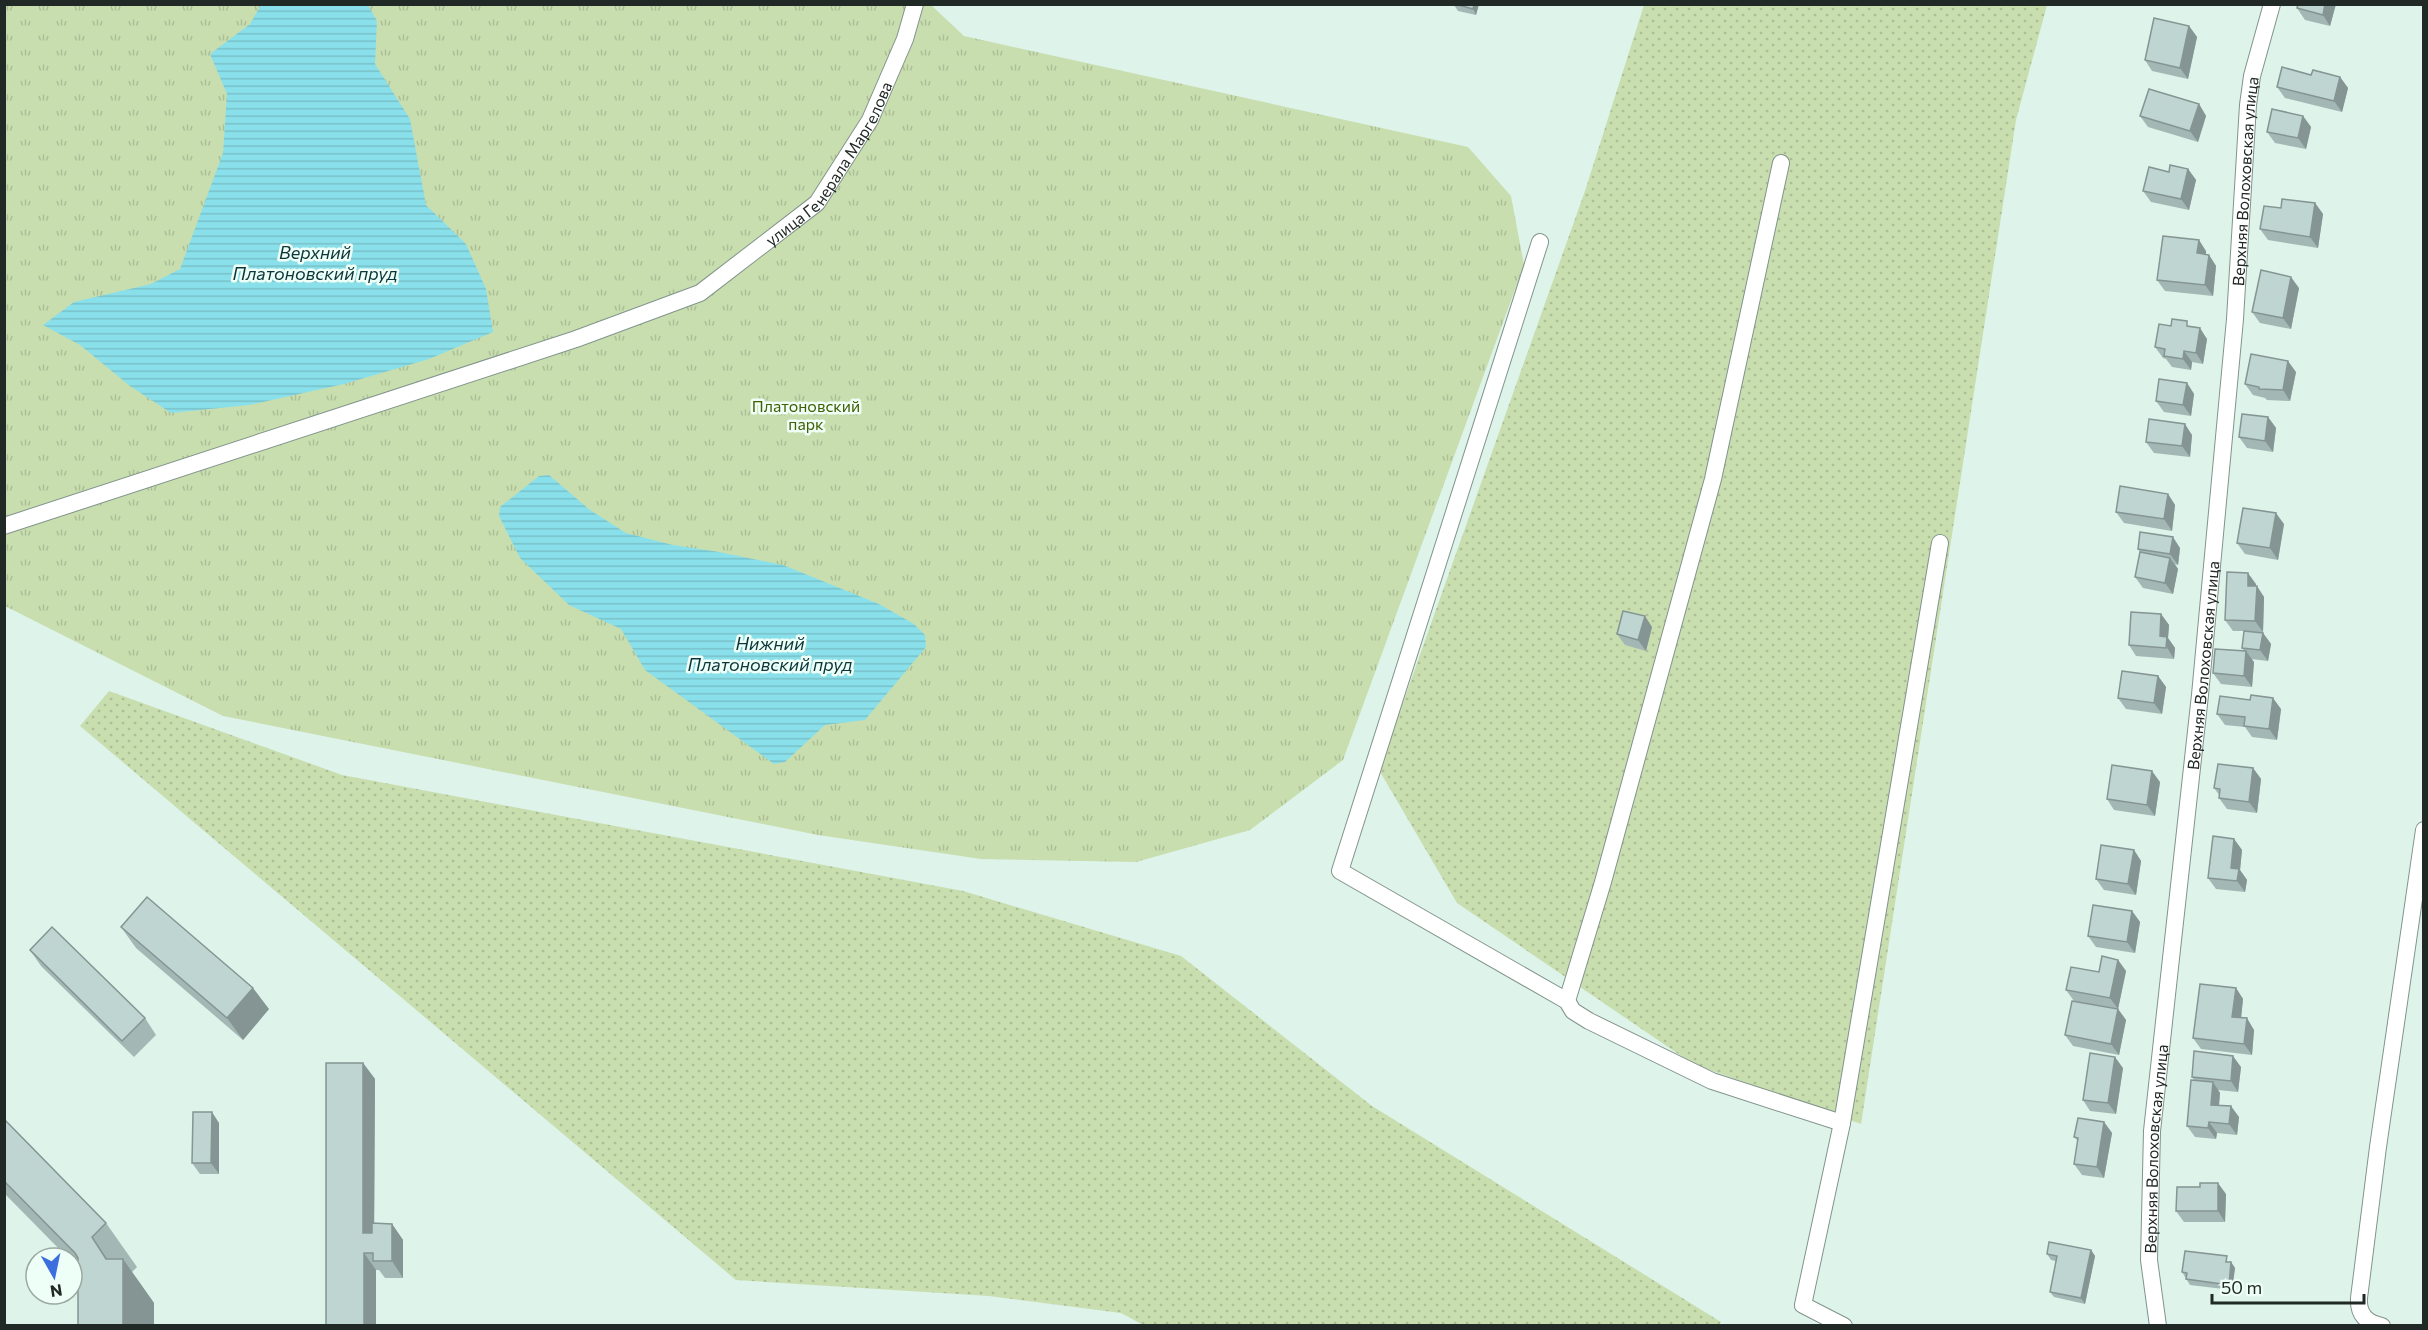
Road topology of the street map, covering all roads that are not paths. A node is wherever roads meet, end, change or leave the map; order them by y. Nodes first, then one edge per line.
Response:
1 (915, 4) edge
2 (2272, 4) edge
3 (1781, 163) dead end
4 (1540, 242) dead end
5 (4, 526) edge
6 (1940, 543) dead end
7 (2424, 830) edge
8 (1567, 1001) junction
9 (1842, 1123) junction
10 (2376, 1325) edge
11 (1844, 1326) edge
12 (2158, 1326) edge

1 - 5 street, улица Генерала Маргелова
2 - 12 street, Верхняя Волоховская улица
3 - 8 street
4 - 8 street
6 - 9 street
7 - 10 street
8 - 9 street
9 - 11 street

